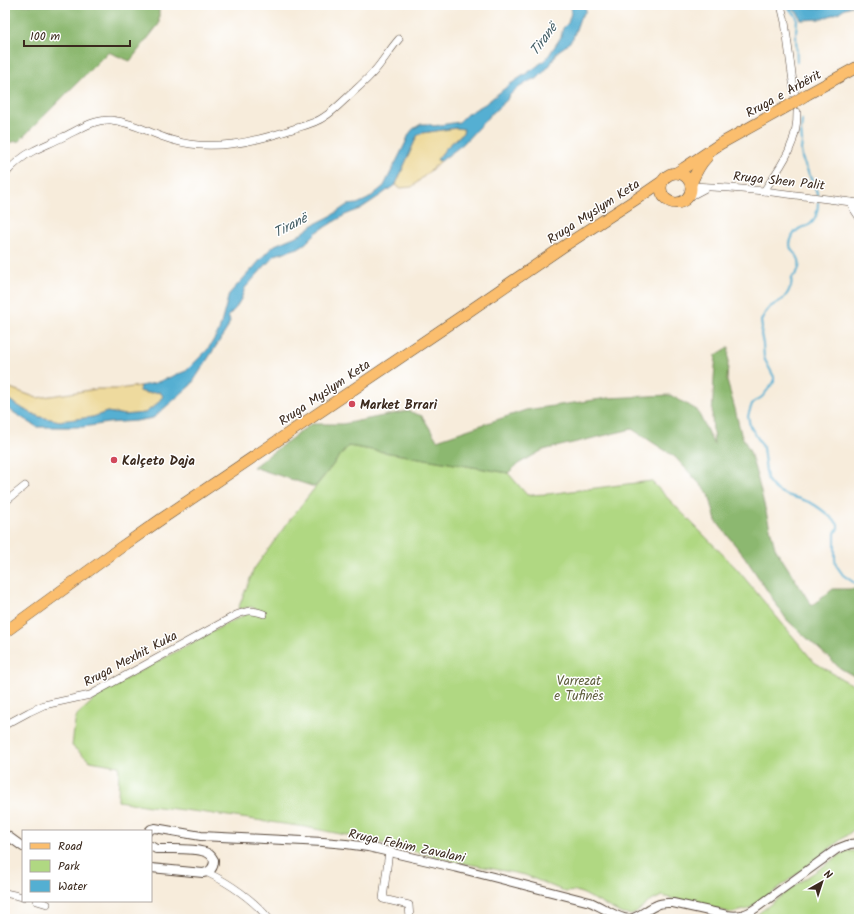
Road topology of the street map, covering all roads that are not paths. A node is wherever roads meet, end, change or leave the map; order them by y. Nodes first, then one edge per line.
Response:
1 (781, 5) edge
2 (399, 39) dead end
3 (859, 66) edge
4 (797, 102) junction
5 (720, 144) junction
6 (676, 173) junction
7 (5, 174) edge
8 (663, 181) junction
9 (708, 187) junction
10 (691, 189) junction
11 (764, 191) junction
12 (641, 196) junction
13 (666, 199) junction
14 (849, 202) junction
15 (859, 203) edge
16 (859, 217) edge
17 (25, 486) dead end
18 (5, 502) edge
19 (264, 614) dead end
20 (5, 632) edge
21 (5, 725) edge
22 (150, 830) edge
23 (5, 834) edge
24 (859, 843) edge
25 (22, 846) edge
26 (152, 847) edge
27 (389, 851) junction
28 (152, 868) edge
29 (208, 873) junction
30 (5, 893) edge
31 (22, 898) edge
32 (40, 902) edge
33 (47, 904) dead end
34 (269, 919) edge
35 (410, 919) edge
36 (634, 919) edge

1 - 4 street
2 - 7 street
3 - 4 main road, Rruga e Arbërit
4 - 5 main road, Rruga e Arbërit
4 - 11 street
5 - 6 main road, Rruga e Arbërit
5 - 10 main road, Rruga e Arbërit
6 - 8 main road
6 - 10 main road
8 - 12 main road, Rruga Myslym Keta
8 - 13 main road
9 - 10 street, Rruga Shen Palit
9 - 10 street, Rruga Shen Palit
9 - 11 street, Rruga Shen Palit
10 - 13 main road
11 - 14 street, Rruga Shen Palit
12 - 13 main road
12 - 20 main road, Rruga Myslym Keta
14 - 15 street, Rruga Shen Palit
14 - 16 street
17 - 18 street
19 - 21 street, Rruga Mexhit Kuka
22 - 27 street, Rruga Fehim Zavalani
23 - 25 street
24 - 36 street, Rruga Fehim Zavalani
26 - 29 street
27 - 35 street
27 - 36 street, Rruga Fehim Zavalani
28 - 29 street
29 - 34 street
30 - 31 street
32 - 33 street

